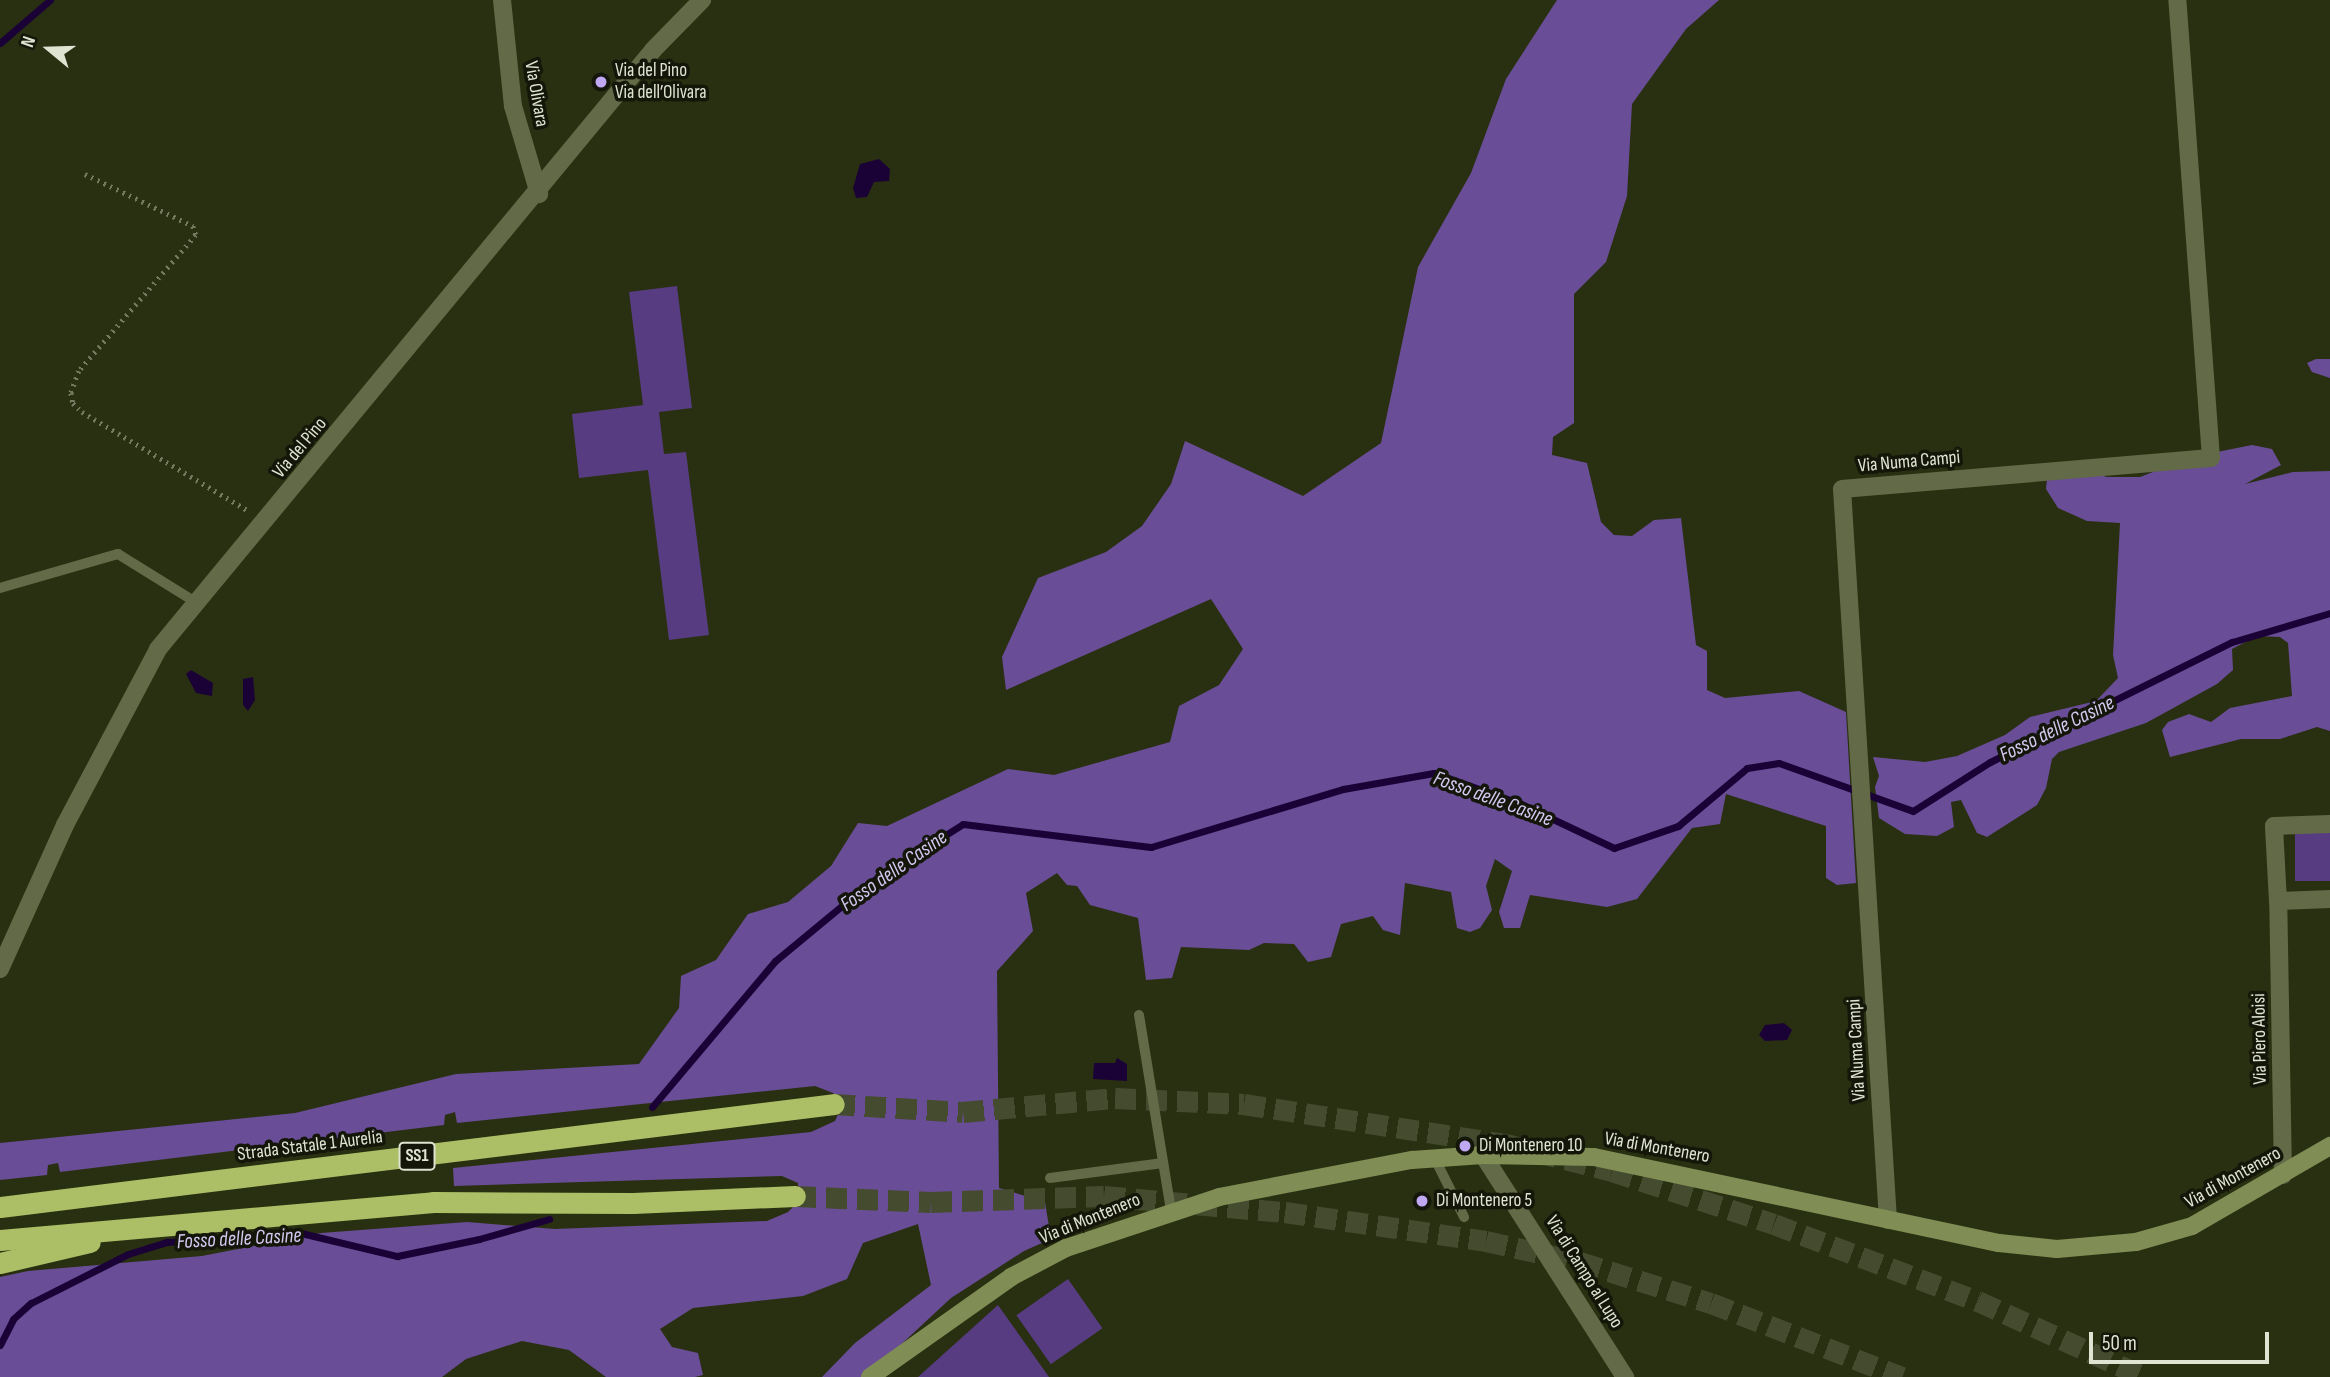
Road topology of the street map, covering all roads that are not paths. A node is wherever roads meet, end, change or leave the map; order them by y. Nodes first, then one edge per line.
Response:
1 (502, 0) edge
2 (702, 0) edge
3 (2177, 0) edge
4 (539, 194) junction
5 (0, 588) edge
6 (197, 603) junction
7 (2330, 824) edge
8 (2330, 899) edge
9 (2278, 901) junction
10 (0, 969) edge
11 (1139, 1015) dead end
12 (834, 1104) tunnel mouth
13 (2330, 1146) edge
14 (1483, 1155) junction
15 (1435, 1159) junction
16 (1163, 1163) junction
17 (2283, 1175) junction
18 (1049, 1178) dead end
19 (795, 1196) tunnel mouth
20 (0, 1207) edge
21 (1171, 1210) junction
22 (1464, 1217) dead end
23 (1888, 1220) junction
24 (146, 1225) junction
25 (0, 1240) edge
26 (0, 1263) edge
27 (870, 1377) edge
28 (1625, 1377) edge

1 - 4 street, Via Olivara
2 - 4 street, Via del Pino
3 - 23 street, Via Numa Campi
4 - 6 street, Via del Pino
5 - 6 lane
6 - 10 street, Via del Pino
7 - 9 street, Via Piero Aloisi
8 - 9 street
9 - 17 street, Via Piero Aloisi
11 - 16 lane
12 - 20 highway, Strada Statale 1 Aurelia / SS1
13 - 17 street, Via di Montenero
14 - 15 street, Via di Montenero
14 - 23 street, Via di Montenero
14 - 28 street, Via di Campo al Lupo
15 - 21 street, Via di Montenero
15 - 22 lane
16 - 18 lane
16 - 21 lane
17 - 23 street, Via di Montenero
19 - 24 highway
21 - 27 street, Via di Montenero
24 - 25 highway
24 - 26 highway

